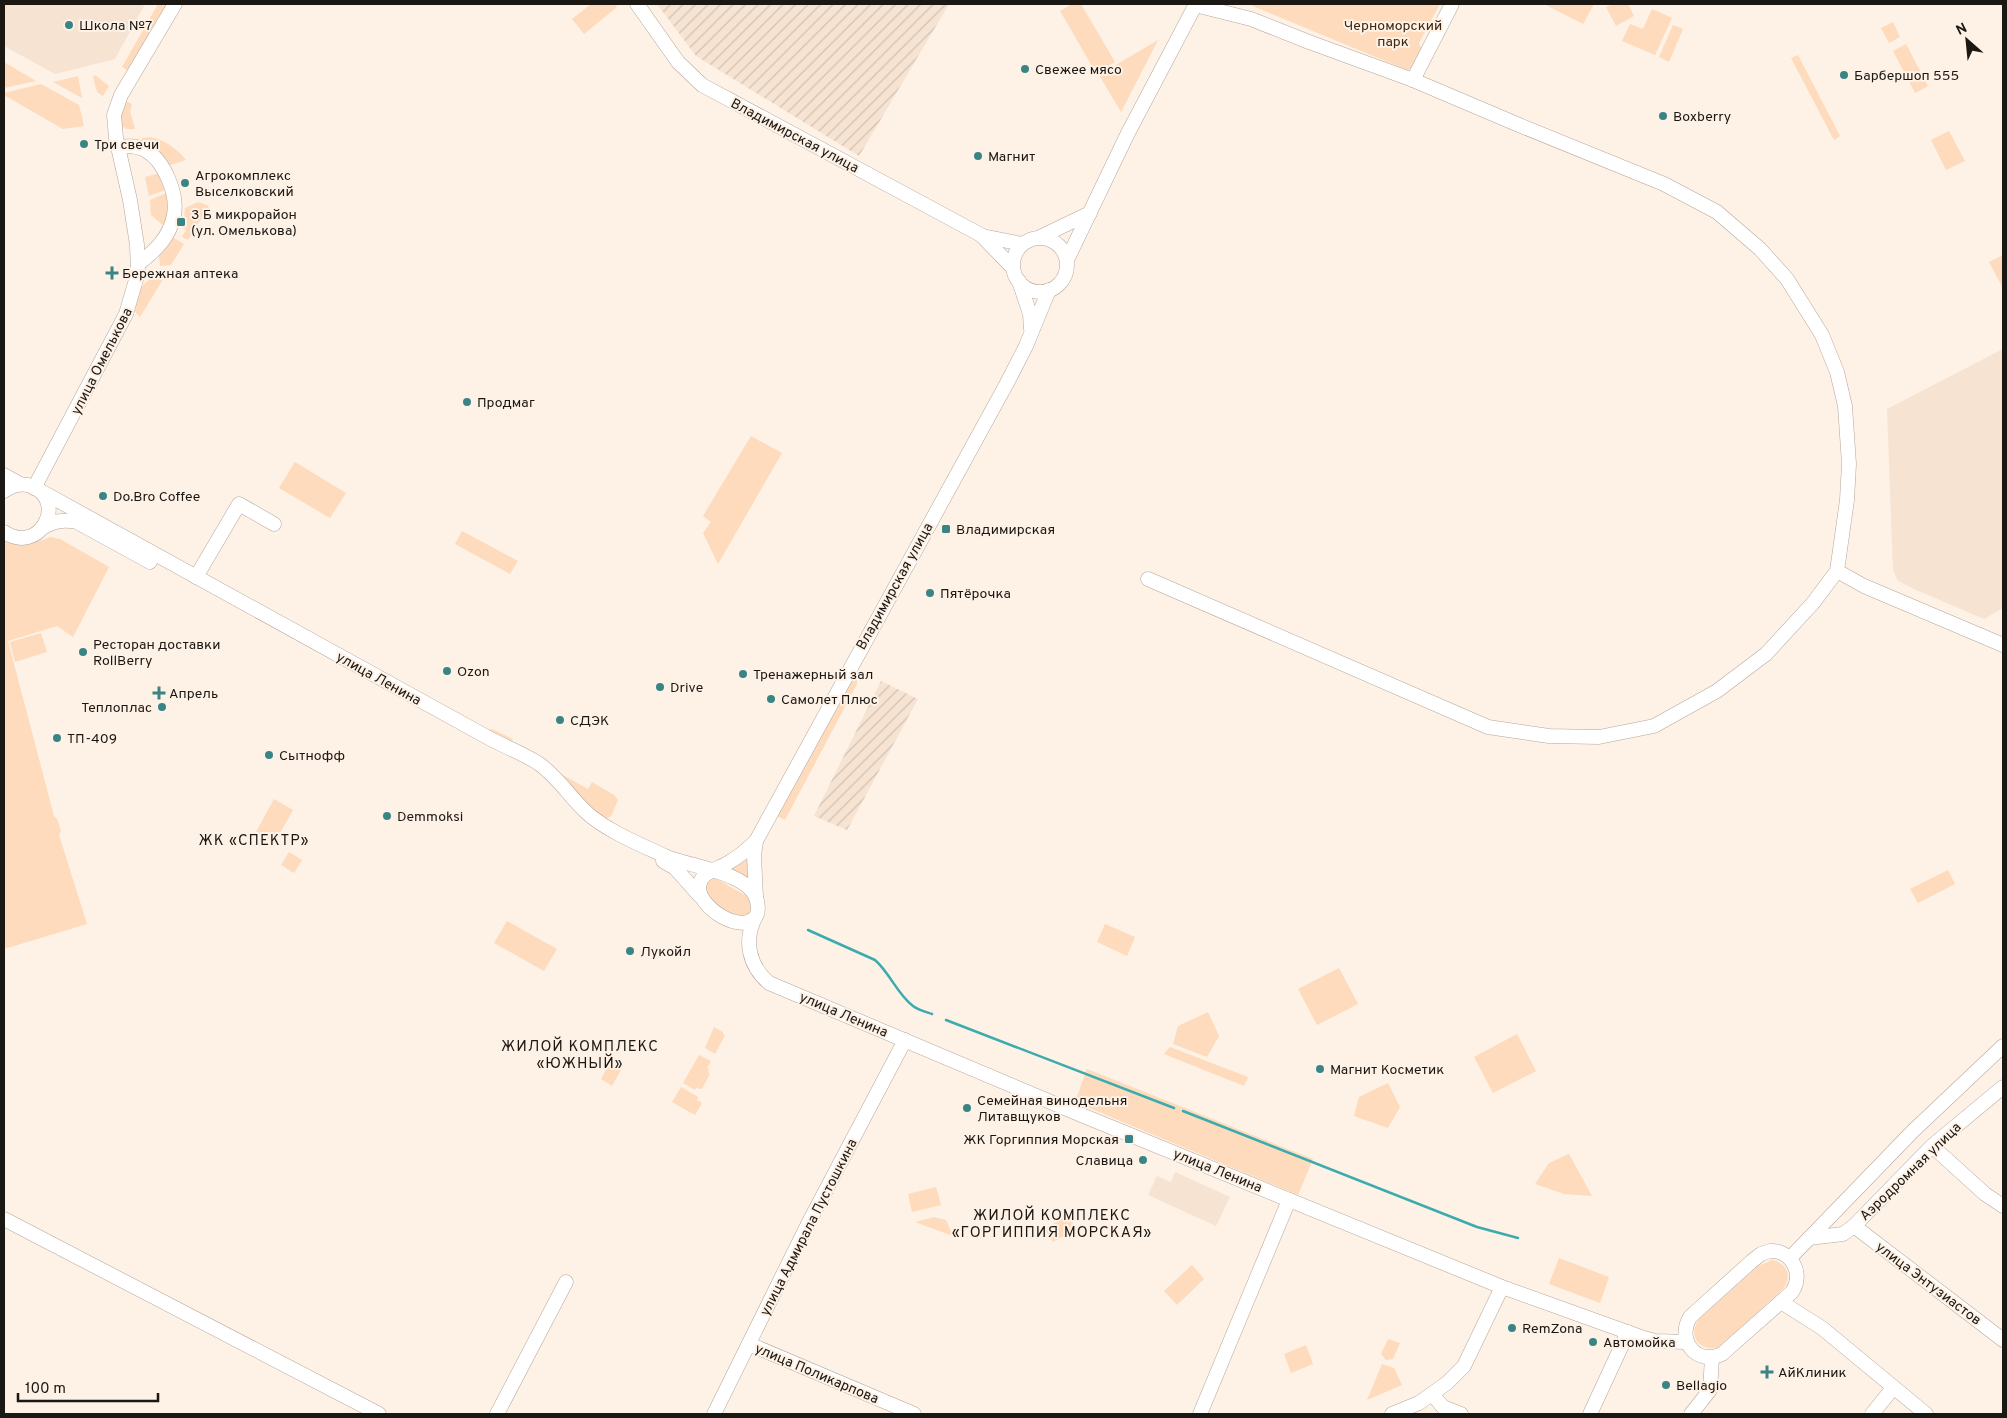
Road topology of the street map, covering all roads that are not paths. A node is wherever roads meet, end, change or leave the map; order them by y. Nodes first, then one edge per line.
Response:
1 (175, 4) edge
2 (637, 4) edge
3 (1195, 4) edge
4 (1452, 4) edge
5 (1413, 80) junction
6 (118, 147) junction
7 (1090, 213) junction
8 (981, 235) junction
9 (1040, 238) junction
10 (1022, 244) junction
11 (1067, 260) junction
12 (138, 264) junction
13 (1013, 268) junction
14 (1019, 281) junction
15 (1049, 290) junction
16 (1031, 331) junction
17 (4, 475) edge
18 (20, 484) junction
19 (36, 489) junction
20 (4, 491) edge
21 (274, 524) dead end
22 (42, 528) junction
23 (4, 532) edge
24 (1837, 571) junction
25 (196, 577) junction
26 (1148, 579) dead end
27 (2003, 645) edge
28 (756, 841) junction
29 (714, 871) junction
30 (700, 896) junction
31 (756, 897) junction
32 (756, 916) junction
33 (731, 921) junction
34 (749, 938) junction
35 (905, 1040) junction
36 (2003, 1046) edge
37 (2003, 1087) edge
38 (1932, 1146) junction
39 (1289, 1200) junction
40 (2003, 1206) edge
41 (4, 1219) edge
42 (1854, 1226) junction
43 (1809, 1238) junction
44 (1790, 1258) junction
45 (566, 1282) dead end
46 (1502, 1287) junction
47 (1781, 1302) junction
48 (1628, 1332) junction
49 (2003, 1340) edge
50 (1687, 1342) junction
51 (749, 1344) junction
52 (1712, 1358) junction
53 (1893, 1388) junction
54 (1432, 1394) junction
55 (379, 1414) edge
56 (497, 1414) edge
57 (714, 1414) edge
58 (914, 1414) edge
59 (1200, 1414) edge
60 (1392, 1414) edge
61 (1461, 1414) edge
62 (1590, 1414) edge
63 (1690, 1414) edge
64 (1872, 1414) edge
65 (1926, 1414) edge

1 - 6 street, улица Омелькова
2 - 8 street, Владимирская улица
3 - 5 street
3 - 7 street
4 - 5 street
5 - 24 street
6 - 12 street, улица Омелькова
6 - 12 street
7 - 9 street
7 - 11 street
8 - 10 street, Владимирская улица
8 - 13 street, Владимирская улица
9 - 10 street
9 - 11 street
10 - 13 street
11 - 15 street
12 - 19 street, улица Омелькова
13 - 14 street
14 - 15 street
14 - 16 street
15 - 16 street, Владимирская улица
16 - 28 street, Владимирская улица
17 - 18 street, улица Ленина
18 - 19 street, улица Ленина
18 - 20 street
19 - 22 street
19 - 25 street, улица Ленина
21 - 25 street
22 - 23 street
22 - 30 street, улица Ленина
24 - 26 street
24 - 27 street
25 - 29 street, улица Ленина
28 - 29 street, Владимирская улица
28 - 31 street, Владимирская улица
29 - 30 street, Владимирская улица
29 - 31 street
30 - 33 street
31 - 32 street, Владимирская улица
32 - 33 street
32 - 34 street, Владимирская улица
33 - 34 street
34 - 35 street, улица Ленина
35 - 39 street, улица Ленина
35 - 51 street, улица Адмирала Пустошкина
36 - 43 street
37 - 38 street, Аэродромная улица
38 - 40 street
38 - 42 street, Аэродромная улица
39 - 46 street, улица Ленина
39 - 59 street
41 - 55 street
42 - 43 street, Аэродромная улица
42 - 49 street, улица Энтузиастов
43 - 44 street
44 - 47 street
44 - 50 street
45 - 56 street
46 - 48 street, улица Ленина
46 - 54 street
47 - 52 street
47 - 53 street
48 - 50 street, улица Ленина
48 - 62 street
50 - 52 street
51 - 57 street, улица Адмирала Пустошкина
51 - 58 street, улица Поликарпова
52 - 63 street
53 - 64 street
53 - 65 street
54 - 60 street
54 - 61 street

